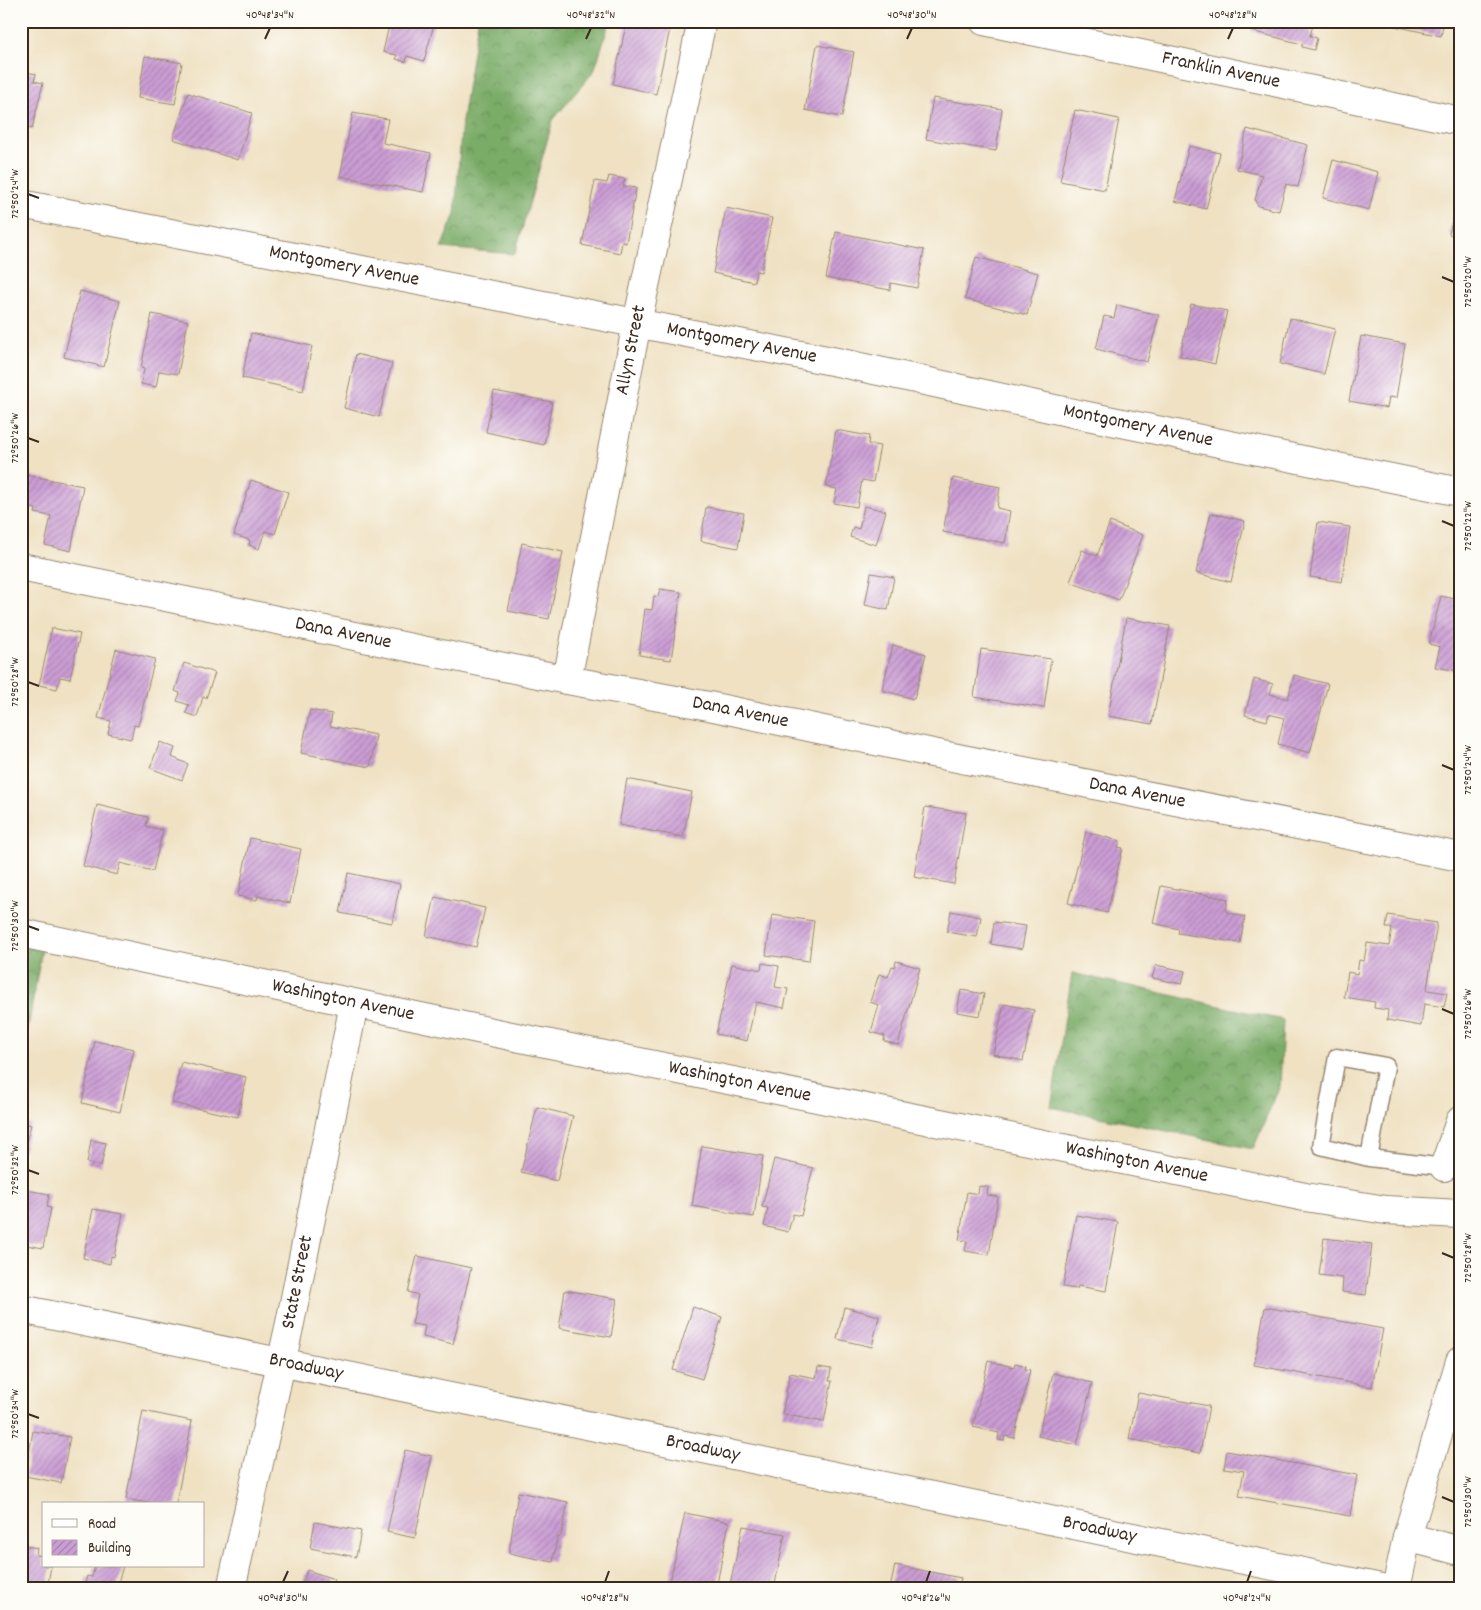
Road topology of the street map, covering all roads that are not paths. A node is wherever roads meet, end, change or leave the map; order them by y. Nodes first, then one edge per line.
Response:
1 (702, 21) edge
2 (984, 21) edge
3 (1460, 121) edge
4 (21, 204) edge
5 (637, 323) junction
6 (1460, 492) edge
7 (21, 567) edge
8 (567, 680) junction
9 (1460, 857) edge
10 (21, 933) edge
11 (354, 1004) junction
12 (1460, 1121) edge
13 (1369, 1158) junction
14 (1444, 1168) joint
15 (1460, 1214) edge
16 (21, 1309) edge
17 (1460, 1361) edge
18 (282, 1363) junction
19 (1407, 1537) junction
20 (1460, 1551) edge
21 (230, 1589) edge
22 (1386, 1589) edge
23 (1396, 1589) edge

1 - 5 street, Allyn Street
2 - 3 street, Franklin Avenue
4 - 5 street, Montgomery Avenue
5 - 6 street, Montgomery Avenue
5 - 8 street, Allyn Street
7 - 8 street, Dana Avenue
8 - 9 street, Dana Avenue
10 - 11 street, Washington Avenue
11 - 15 street, Washington Avenue
11 - 18 street, State Street
12 - 14 street
13 - 13 lane
13 - 14 lane
16 - 18 street, Broadway
17 - 19 street
18 - 21 street, State Street
18 - 22 street, Broadway
19 - 20 street
19 - 23 street

